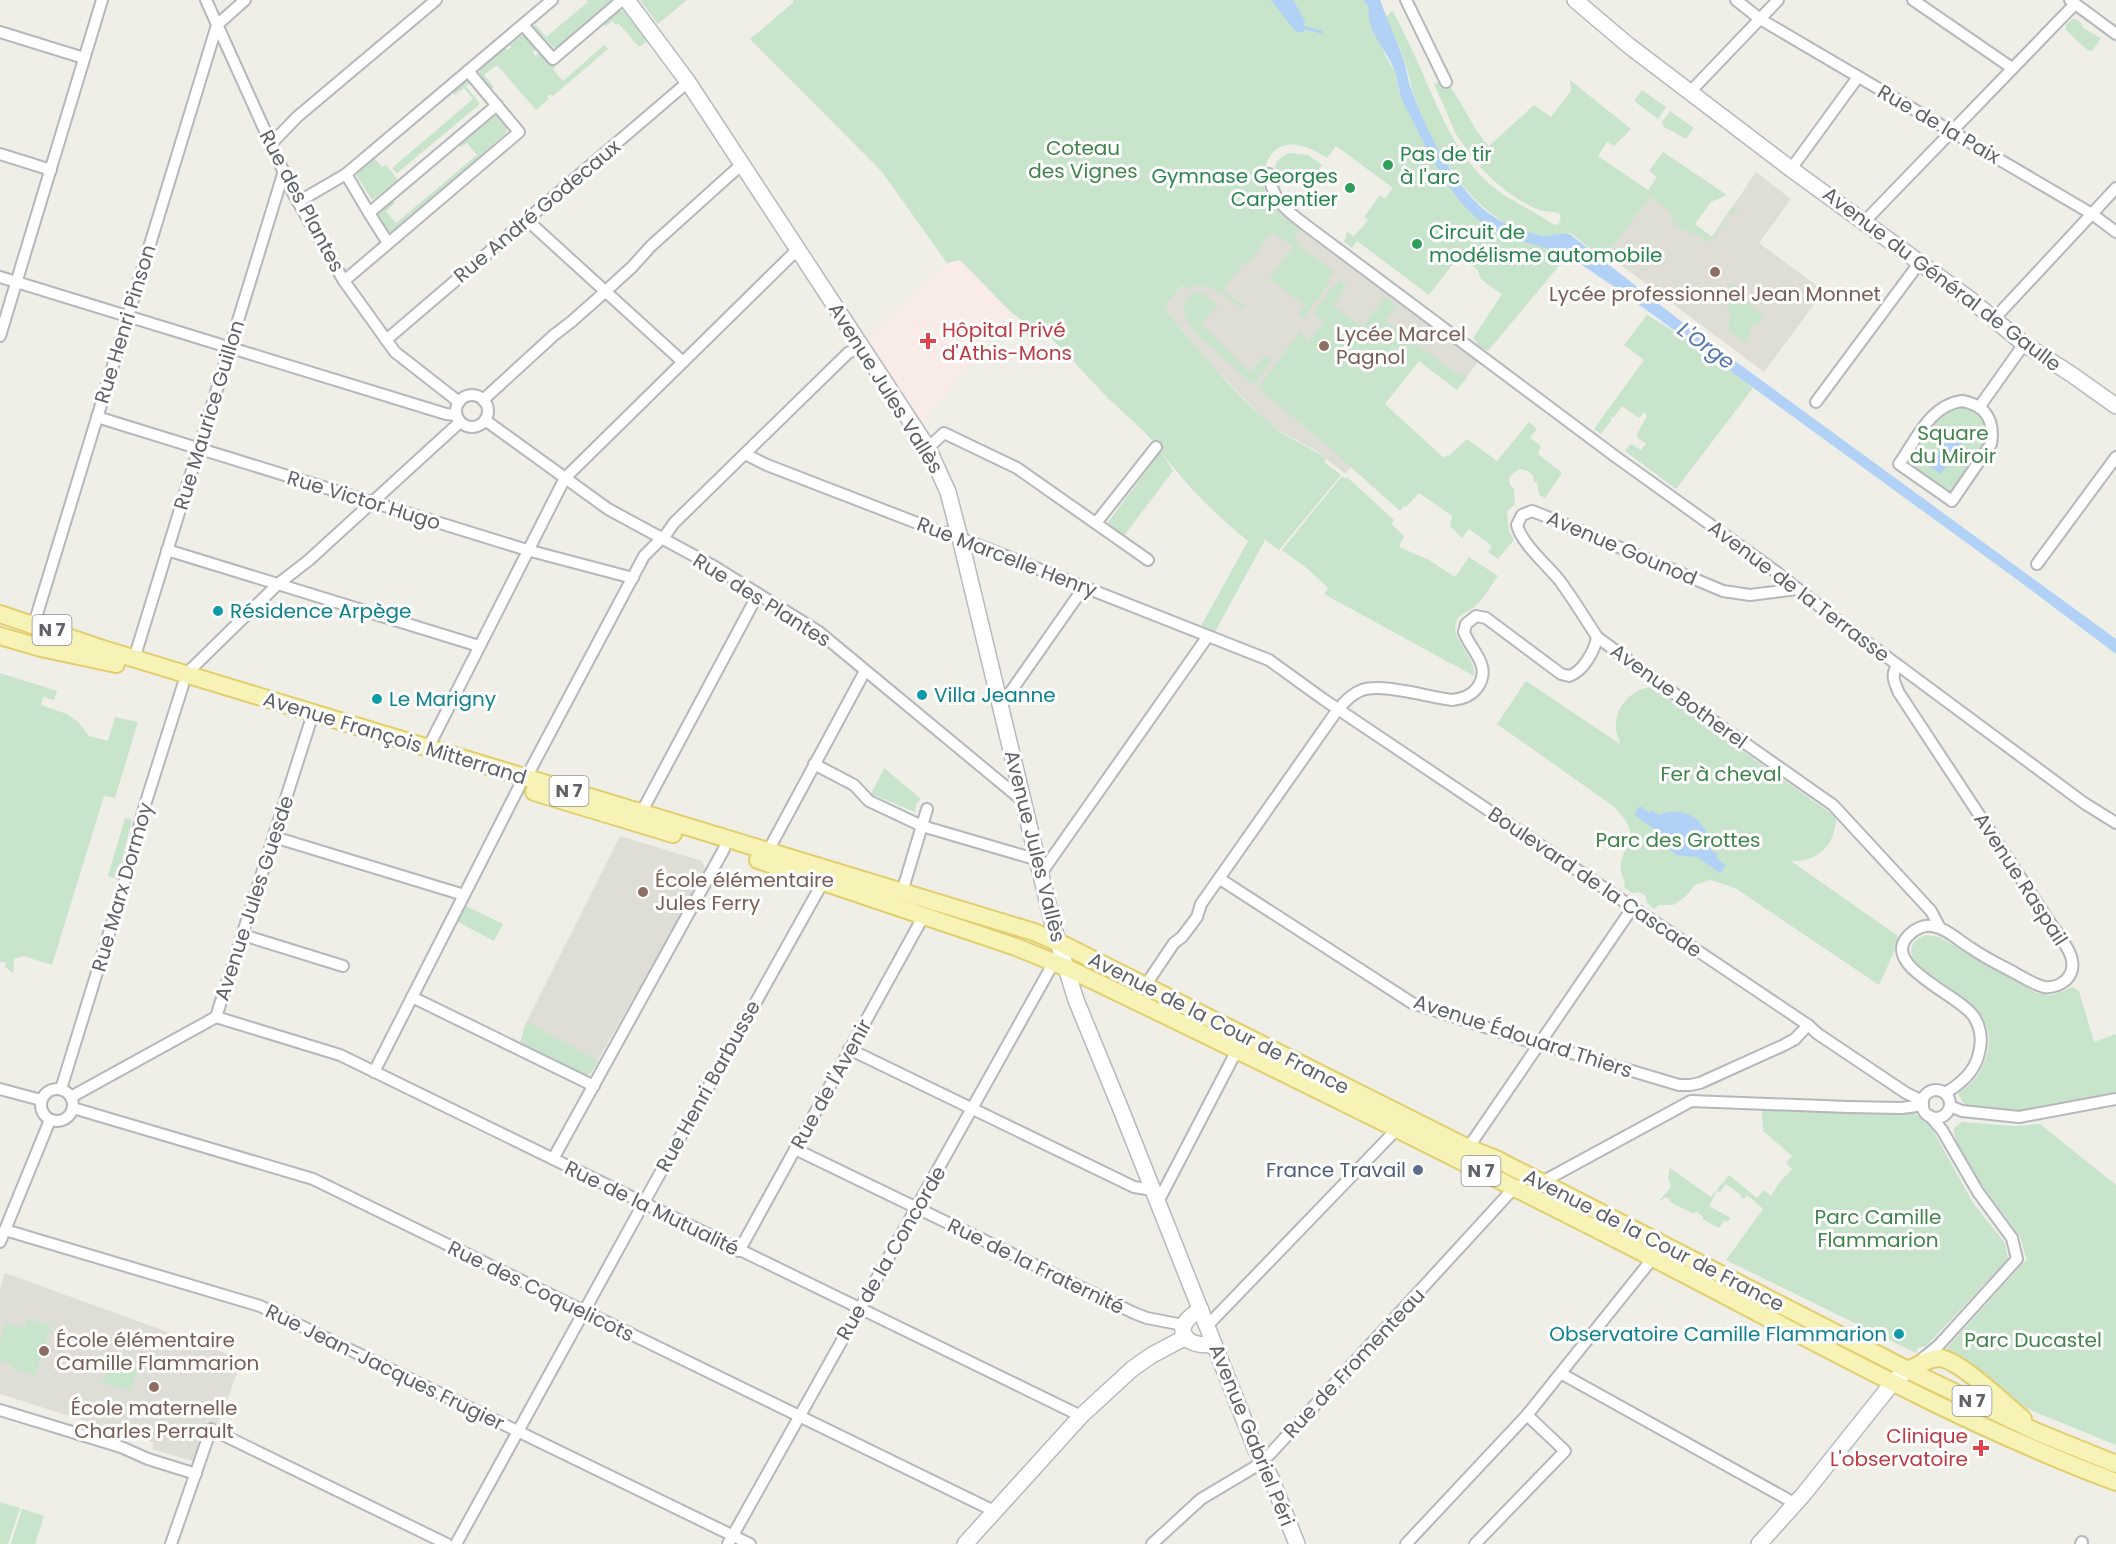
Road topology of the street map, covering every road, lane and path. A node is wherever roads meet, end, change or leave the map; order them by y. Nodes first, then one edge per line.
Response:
1 (102, 0) edge
2 (206, 0) edge
3 (245, 0) edge
4 (436, 0) edge
5 (552, 0) edge
6 (622, 0) edge
7 (627, 0) edge
8 (1406, 0) edge
9 (1575, 0) edge
10 (1736, 0) edge
11 (1778, 0) edge
12 (1913, 0) edge
13 (2072, 2) edge
14 (1760, 19) junction
15 (217, 25) junction
16 (523, 25) junction
17 (0, 32) edge
18 (2116, 34) edge
19 (84, 57) junction
20 (2012, 68) junction
21 (468, 71) junction
22 (1858, 77) junction
23 (688, 82) junction
24 (1446, 82) dead end
25 (1690, 92) junction
26 (497, 105) junction
27 (1951, 131) junction
28 (271, 144) junction
29 (0, 154) edge
30 (742, 164) junction
31 (1791, 168) junction
32 (51, 170) junction
33 (284, 171) junction
34 (346, 174) junction
35 (1269, 174) dead end
36 (2116, 188) edge
37 (298, 202) junction
38 (369, 213) junction
39 (2092, 214) junction
40 (527, 220) junction
41 (1865, 221) junction
42 (2116, 232) edge
43 (388, 243) junction
44 (798, 249) junction
45 (1920, 262) junction
46 (0, 277) edge
47 (344, 281) junction
48 (17, 282) junction
49 (605, 292) junction
50 (128, 317) junction
51 (1993, 320) junction
52 (0, 336) edge
53 (386, 340) junction
54 (2024, 344) junction
55 (861, 346) junction
56 (229, 348) junction
57 (683, 362) junction
58 (483, 400) junction
59 (459, 402) junction
60 (1816, 402) dead end
61 (1980, 406) junction
62 (2116, 406) edge
63 (97, 417) junction
64 (458, 419) junction
65 (485, 420) junction
66 (1156, 447) dead end
67 (198, 448) junction
68 (928, 448) junction
69 (745, 454) junction
70 (2116, 457) edge
71 (565, 478) junction
72 (373, 503) junction
73 (1096, 523) junction
74 (960, 538) junction
75 (662, 539) junction
76 (168, 550) junction
77 (527, 550) junction
78 (1148, 560) dead end
79 (2037, 564) dead end
80 (633, 578) junction
81 (278, 584) junction
82 (1084, 587) junction
83 (1798, 590) junction
84 (758, 594) junction
85 (0, 614) edge
86 (34, 624) junction
87 (0, 636) edge
88 (1208, 636) junction
89 (1597, 637) junction
90 (479, 646) junction
91 (135, 659) junction
92 (1269, 660) joint
93 (1897, 664) junction
94 (865, 670) junction
95 (184, 679) junction
96 (1000, 707) junction
97 (1339, 708) junction
98 (310, 723) junction
99 (428, 748) junction
100 (814, 764) junction
101 (523, 783) junction
102 (1023, 801) junction
103 (927, 809) dead end
104 (641, 813) junction
105 (2116, 823) edge
106 (922, 826) junction
107 (274, 837) junction
108 (724, 849) junction
109 (768, 851) junction
110 (1040, 866) junction
111 (1220, 879) junction
112 (823, 882) junction
113 (902, 892) junction
114 (464, 895) junction
115 (879, 900) junction
116 (1633, 907) junction
117 (923, 917) junction
118 (1940, 928) junction
119 (243, 935) junction
120 (1063, 955) junction
121 (343, 966) dead end
122 (1145, 986) junction
123 (412, 997) junction
124 (216, 1017) junction
125 (1808, 1025) junction
126 (1539, 1044) junction
127 (849, 1049) junction
128 (1237, 1050) junction
129 (374, 1072) junction
130 (1690, 1085) junction
131 (594, 1086) junction
132 (0, 1089) edge
133 (61, 1089) junction
134 (1902, 1090) junction
135 (1945, 1093) junction
136 (71, 1097) junction
137 (2116, 1099) edge
138 (41, 1100) junction
139 (1691, 1101) junction
140 (1923, 1103) junction
141 (1950, 1106) junction
142 (73, 1108) junction
143 (1902, 1108) junction
144 (973, 1109) junction
145 (1930, 1116) junction
146 (50, 1120) junction
147 (1397, 1129) junction
148 (1468, 1148) junction
149 (795, 1149) junction
150 (553, 1159) junction
151 (1542, 1182) junction
152 (1514, 1188) junction
153 (1156, 1196) junction
154 (643, 1203) junction
155 (917, 1209) junction
156 (5, 1230) junction
157 (0, 1242) edge
158 (739, 1251) junction
159 (1653, 1258) junction
160 (860, 1308) junction
161 (1201, 1310) junction
162 (584, 1312) junction
163 (1207, 1326) junction
164 (1185, 1331) junction
165 (1214, 1344) junction
166 (1908, 1370) junction
167 (1562, 1374) junction
168 (1894, 1382) junction
169 (0, 1410) edge
170 (1527, 1415) junction
171 (1081, 1416) junction
172 (799, 1417) junction
173 (519, 1431) junction
174 (2037, 1432) junction
175 (1262, 1461) junction
176 (2116, 1464) edge
177 (196, 1474) junction
178 (2116, 1482) edge
179 (1796, 1504) junction
180 (994, 1511) junction
181 (730, 1540) edge
182 (171, 1544) edge
183 (447, 1544) edge
184 (456, 1544) edge
185 (750, 1544) edge
186 (965, 1544) edge
187 (1152, 1544) edge
188 (1297, 1544) edge
189 (1406, 1544) edge
190 (1475, 1544) edge
191 (1759, 1544) edge

1 - 19 street
2 - 15 street, Rue des Plantes
3 - 15 street
4 - 28 street
5 - 16 street
6 - 16 street
7 - 23 main road, Avenue Jules Vallès
8 - 24 street
9 - 25 main road, Avenue du Général de Gaulle
10 - 14 street, Rue de la Paix
11 - 14 street
12 - 20 street
13 - 18 street
13 - 20 street
14 - 22 street, Rue de la Paix
14 - 25 street
15 - 28 street, Rue des Plantes
15 - 50 street, Rue Henri Pinson
16 - 21 street
17 - 19 street
19 - 32 street
20 - 27 street
21 - 26 street
21 - 34 street
22 - 27 street, Rue de la Paix
22 - 31 street
23 - 30 main road, Avenue Jules Vallès
23 - 40 street, Rue André Godecaux
25 - 31 main road, Avenue du Général de Gaulle
26 - 38 street
26 - 43 street
27 - 39 street, Rue de la Paix
27 - 41 street
28 - 33 street, Rue des Plantes
29 - 32 street
30 - 44 main road, Avenue Jules Vallès
30 - 49 street
31 - 41 main road, Avenue du Général de Gaulle
32 - 48 street
33 - 37 street, Rue des Plantes
33 - 56 street, Rue Maurice Guillon
34 - 37 street
34 - 38 street
35 - 83 street, Avenue de la Terrasse
36 - 39 street
37 - 47 street, Rue des Plantes
38 - 43 street
39 - 42 street, Rue de la Paix
39 - 51 street
40 - 49 street
40 - 53 street, Rue André Godecaux
41 - 45 main road, Avenue du Général de Gaulle
43 - 47 street
44 - 55 main road, Avenue Jules Vallès
44 - 57 street
45 - 51 main road, Avenue du Général de Gaulle
45 - 60 street
46 - 48 street
47 - 53 street, Rue des Plantes
48 - 50 street
48 - 52 street
49 - 57 street
49 - 58 street
50 - 56 street
50 - 63 street, Rue Henri Pinson
51 - 54 main road, Avenue du Général de Gaulle
53 - 59 street, Rue des Plantes
54 - 61 street
54 - 62 main road, Avenue du Général de Gaulle
55 - 68 main road, Avenue Jules Vallès
55 - 69 street
56 - 64 street
56 - 67 street, Rue Maurice Guillon
57 - 71 street
58 - 59 street
58 - 65 street
59 - 64 street
61 - 61 street
63 - 67 street, Rue Victor Hugo
63 - 86 street, Rue Henri Pinson
64 - 65 street
64 - 72 street
65 - 71 street, Rue des Plantes
66 - 73 street
67 - 72 street, Rue Victor Hugo
67 - 76 street, Rue Maurice Guillon
68 - 73 street
68 - 74 main road, Avenue Jules Vallès
69 - 74 street, Rue Marcelle Henry
69 - 75 street
70 - 79 street
71 - 75 street, Rue des Plantes
71 - 77 street
72 - 77 street, Rue Victor Hugo
72 - 81 street
73 - 78 street
74 - 82 street, Rue Marcelle Henry
74 - 96 main road, Avenue Jules Vallès
75 - 80 street
75 - 84 street, Rue des Plantes
76 - 81 street
76 - 91 street, Rue Maurice Guillon
77 - 80 street, Rue Victor Hugo
77 - 90 street
80 - 101 street
81 - 90 street
81 - 95 street
82 - 88 street, Rue Marcelle Henry
82 - 96 street
83 - 89 street, Avenue Gounod
83 - 93 street, Avenue de la Terrasse
84 - 94 street, Rue des Plantes
84 - 104 street
85 - 86 main road, Avenue François Mitterrand / N 7
86 - 91 main road, Avenue François Mitterrand / N 7
87 - 95 main road, Avenue François Mitterrand / N 7
88 - 92 street, Rue Marcelle Henry
88 - 110 street
89 - 97 street
89 - 118 street, Avenue Botherel
90 - 99 street
91 - 95 main road, Avenue François Mitterrand / N 7
92 - 97 street, Boulevard de la Cascade
93 - 105 street, Avenue de la Terrasse
93 - 118 street, Avenue Raspail
94 - 100 street
94 - 102 street, Rue des Plantes
95 - 98 main road, Avenue François Mitterrand / N 7
95 - 99 main road, Avenue François Mitterrand / N 7
95 - 133 street, Rue Marx Dormoy
96 - 102 main road, Avenue Jules Vallès
97 - 111 street
97 - 116 street, Boulevard de la Cascade
98 - 101 main road, Avenue François Mitterrand / N 7
98 - 107 street, Avenue Jules Guesde
99 - 101 main road, Avenue François Mitterrand / N 7
100 - 106 street
100 - 109 street
101 - 104 main road, Avenue François Mitterrand / N 7
101 - 108 main road, Avenue François Mitterrand / N 7
101 - 114 street
102 - 110 main road, Avenue Jules Vallès
103 - 106 street
104 - 109 main road, Avenue François Mitterrand / N 7
106 - 110 street
106 - 113 street
107 - 114 street
107 - 119 street, Avenue Jules Guesde
108 - 112 main road, Avenue François Mitterrand / N 7
108 - 131 street
109 - 113 main road, Avenue François Mitterrand / N 7
110 - 120 main road, Avenue Jules Vallès
111 - 122 street
111 - 126 street, Avenue Édouard Thiers
112 - 115 main road, Avenue François Mitterrand / N 7
112 - 154 street, Rue Henri Barbusse
113 - 120 main road, Avenue François Mitterrand / N 7
114 - 123 street
115 - 117 main road, Avenue François Mitterrand / N 7
115 - 120 main road
116 - 125 street, Boulevard de la Cascade
116 - 126 street
117 - 120 main road, Avenue François Mitterrand / N 7
117 - 127 street, Rue de l'Avenir
118 - 135 street
119 - 121 street
119 - 124 street, Avenue Jules Guesde
120 - 122 main road, Avenue de la Cour de France
120 - 128 main road, Avenue de la Cour de France / N 7
120 - 144 street, Rue de la Concorde
120 - 153 main road, Avenue Jules Vallès
122 - 148 main road, Avenue de la Cour de France / N 7
123 - 129 street
123 - 131 street
124 - 129 street, Rue de la Mutualité
124 - 136 street, Avenue Jules Guesde
125 - 130 street
125 - 134 street, Boulevard de la Cascade
126 - 130 street, Avenue Édouard Thiers
126 - 148 street
127 - 144 street
127 - 149 street, Rue de l'Avenir
128 - 147 main road, Avenue de la Cour de France / N 7
128 - 153 street
129 - 150 street, Rue de la Mutualité
130 - 139 street
131 - 150 street
132 - 138 street
133 - 136 street
133 - 138 street
134 - 140 street, Boulevard de la Cascade
134 - 143 street
135 - 140 street
135 - 141 street
136 - 142 street
137 - 141 street
138 - 146 street
139 - 143 street
139 - 151 street
140 - 143 street
140 - 145 street
141 - 145 street
142 - 146 street
142 - 162 street, Rue des Coquelicots
144 - 153 street
144 - 155 street, Rue de la Concorde
145 - 166 street
146 - 156 street
147 - 152 main road, Avenue de la Cour de France / N 7
147 - 163 street
148 - 151 main road, Avenue de la Cour de France / N 7
149 - 155 street, Rue de la Fraternité
149 - 158 street, Rue de l'Avenir
150 - 154 street, Rue de la Mutualité
151 - 166 main road, Avenue de la Cour de France / N 7
152 - 159 main road, Avenue de la Cour de France / N 7
152 - 175 street, Rue de Fromenteau
153 - 161 main road, Avenue Gabriel Péri
154 - 158 street, Rue de la Mutualité
154 - 162 street, Rue Henri Barbusse
155 - 160 street, Rue de la Concorde
155 - 164 street, Rue de la Fraternité
156 - 157 street
156 - 173 street, Rue Jean-Jacques Frugier
158 - 160 street, Rue de la Mutualité
159 - 167 street
159 - 168 main road, Avenue de la Cour de France / N 7
160 - 171 street, Rue de la Mutualité
160 - 172 street, Rue de la Concorde
161 - 163 main road, Avenue Gabriel Péri
161 - 164 main road
162 - 172 street, Rue des Coquelicots
162 - 173 street, Rue Henri Barbusse
163 - 165 main road, Avenue Gabriel Péri
164 - 165 main road
164 - 171 main road
165 - 175 main road, Avenue Gabriel Péri
166 - 168 main road
166 - 174 main road, Avenue de la Cour de France / N 7
166 - 174 main road
167 - 170 street
167 - 179 street
168 - 178 main road, Avenue de la Cour de France / N 7
168 - 179 main road
169 - 177 street
170 - 189 street
170 - 190 street
171 - 180 main road
172 - 180 street, Rue des Coquelicots
172 - 181 street, Rue de la Concorde
173 - 181 street, Rue Jean-Jacques Frugier
173 - 184 street, Rue Henri Barbusse
174 - 176 main road, Avenue de la Cour de France / N 7
175 - 187 street, Rue de Fromenteau
175 - 188 main road, Avenue Gabriel Péri
177 - 182 street
177 - 183 street
179 - 191 main road
180 - 186 main road
181 - 185 street, Rue Jean-Jacques Frugier

